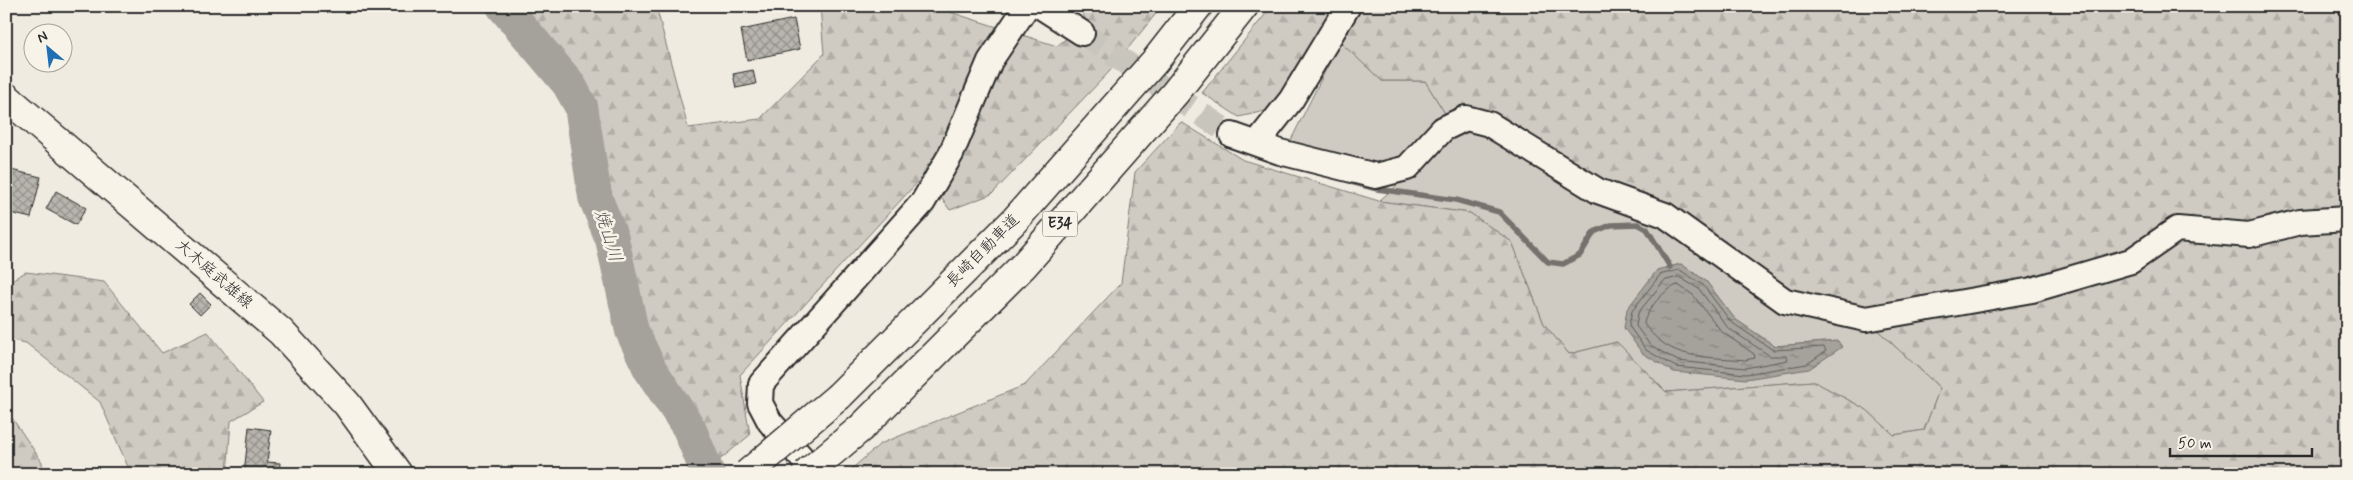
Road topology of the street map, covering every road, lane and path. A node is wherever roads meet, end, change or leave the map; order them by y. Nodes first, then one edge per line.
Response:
1 (1027, 6) edge
2 (1040, 6) edge
3 (1198, 6) edge
4 (1244, 6) edge
5 (1348, 6) edge
6 (1082, 33) tunnel mouth
7 (6, 97) edge
8 (1232, 135) tunnel mouth
9 (1257, 143) junction
10 (2347, 219) edge
11 (398, 474) edge
12 (747, 474) edge
13 (806, 474) edge
14 (816, 474) edge

1 - 14 street
2 - 6 street
3 - 12 main road, 長崎自動車道 / E34, bridge
4 - 13 main road, E34, bridge
5 - 9 street
7 - 11 main road, 大木庭武雄線
8 - 9 street
9 - 10 street

